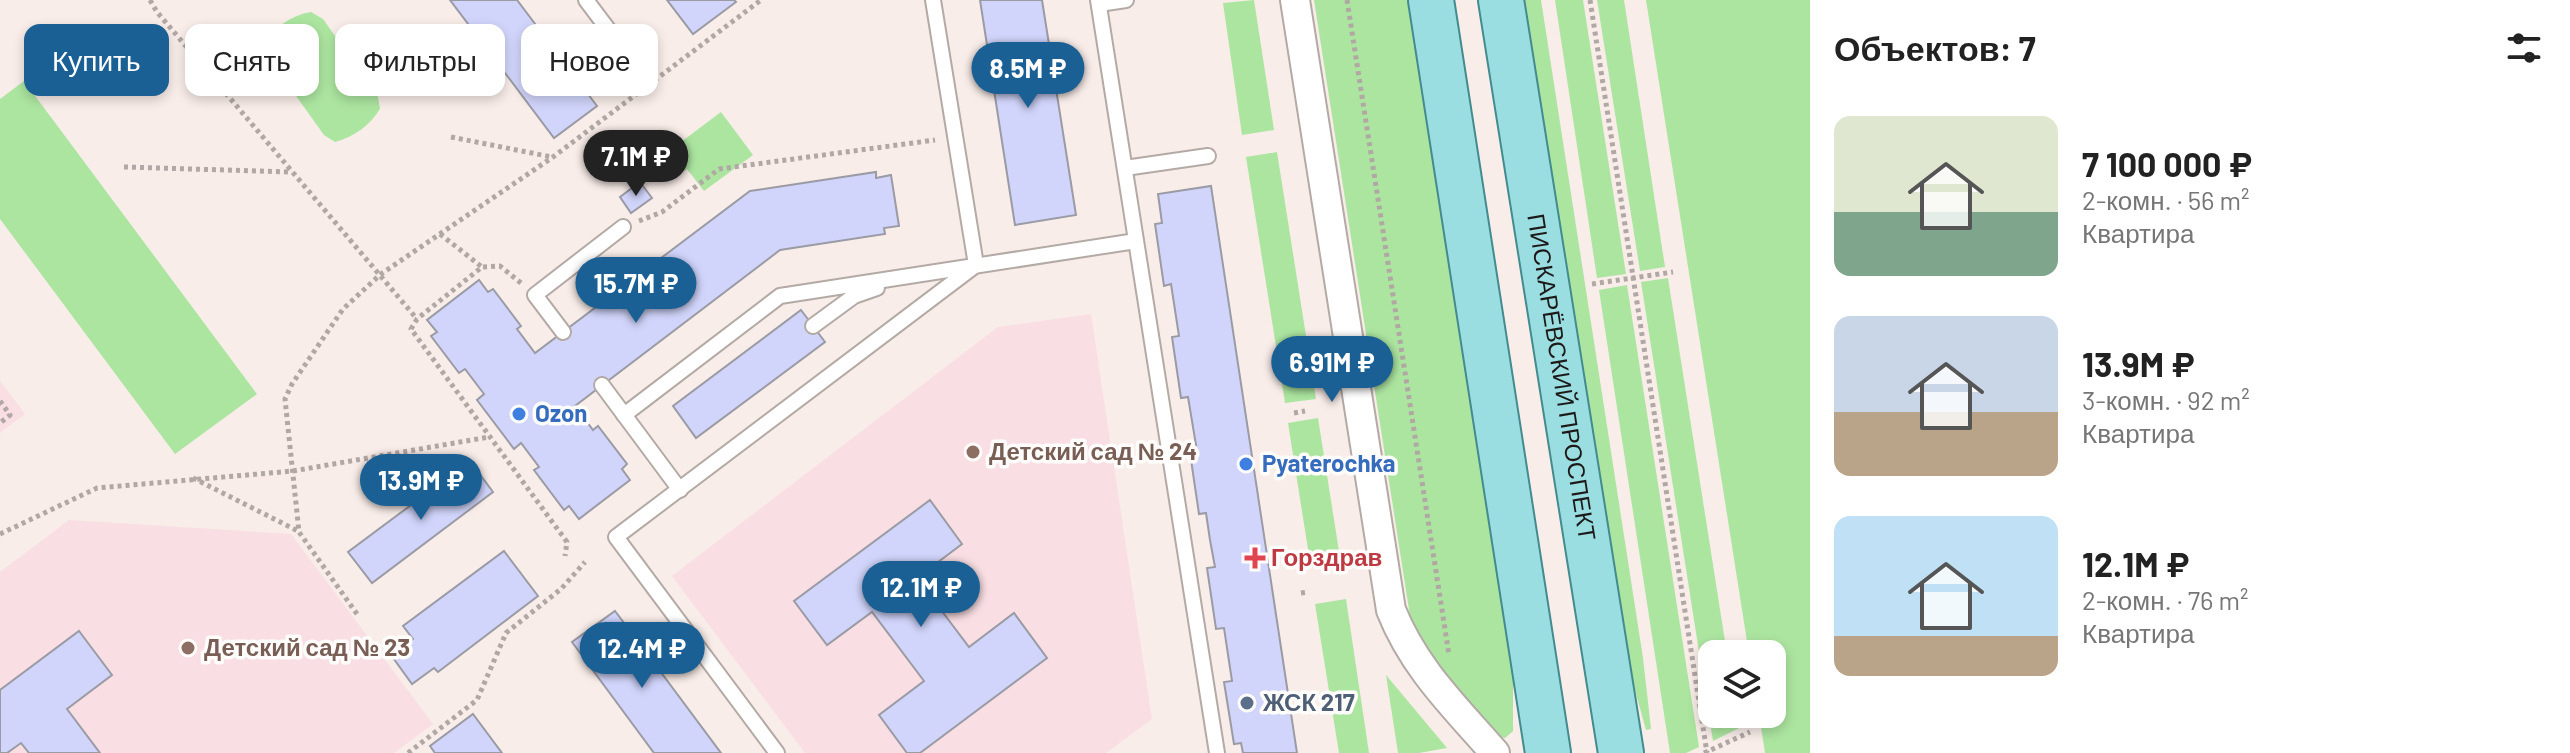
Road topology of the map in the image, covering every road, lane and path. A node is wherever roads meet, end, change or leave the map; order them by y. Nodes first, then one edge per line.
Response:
1 (150, 0) edge
2 (586, 0) edge
3 (761, 0) edge
4 (933, 0) edge
5 (1126, 0) edge
6 (1295, 0) edge
7 (1347, 0) edge
8 (1431, 0) edge
9 (1501, 0) edge
10 (1590, 0) edge
11 (1098, 2) edge
12 (604, 24) edge
13 (451, 137) dead end
14 (956, 138) junction
15 (1208, 156) dead end
16 (553, 157) junction
17 (124, 167) dead end
18 (1125, 168) junction
19 (293, 172) junction
20 (623, 227) joint
21 (440, 234) junction
22 (1136, 241) junction
23 (976, 265) junction
24 (482, 267) junction
25 (1673, 272) dead end
26 (381, 274) junction
27 (908, 276) junction
28 (1633, 278) junction
29 (1592, 284) dead end
30 (535, 295) junction
31 (417, 319) junction
32 (813, 326) dead end
33 (563, 332) dead end
34 (602, 385) dead end
35 (0, 401) edge
36 (1305, 411) dead end
37 (1294, 413) dead end
38 (624, 415) junction
39 (0, 423) edge
40 (489, 437) junction
41 (293, 471) junction
42 (193, 478) junction
43 (680, 490) junction
44 (299, 532) junction
45 (0, 534) edge
46 (565, 556) dead end
47 (585, 562) dead end
48 (357, 614) dead end
49 (1447, 699) junction
50 (1750, 732) dead end
51 (408, 753) edge
52 (777, 753) edge
53 (1217, 753) edge
54 (1495, 753) edge
55 (1548, 753) edge
56 (1621, 753) edge
57 (1706, 753) edge

1 - 19 path
2 - 12 lane
3 - 16 path
4 - 14 lane
5 - 11 lane
6 - 49 street
7 - 49 path
8 - 55 main road
9 - 56 main road, ПИСКАРЁВСКИЙ ПРОСПЕКТ
10 - 28 path
11 - 18 lane
13 - 16 path
14 - 20 path
14 - 23 lane
15 - 18 lane
16 - 21 path
17 - 19 path
18 - 22 lane
19 - 26 path
20 - 30 lane
21 - 24 path
21 - 26 path
22 - 23 lane
22 - 53 lane
23 - 27 lane
23 - 43 lane
24 - 30 path
24 - 31 path
25 - 28 path
26 - 31 path
26 - 41 path
27 - 32 lane
27 - 38 lane
28 - 29 path
28 - 57 path
30 - 33 lane
31 - 40 path
34 - 38 lane
35 - 39 path
36 - 37 path
38 - 43 lane
40 - 41 path
40 - 46 path
41 - 42 path
41 - 44 path
42 - 44 path
42 - 45 path
43 - 52 lane
44 - 48 path
47 - 51 path
49 - 54 street
50 - 57 path

